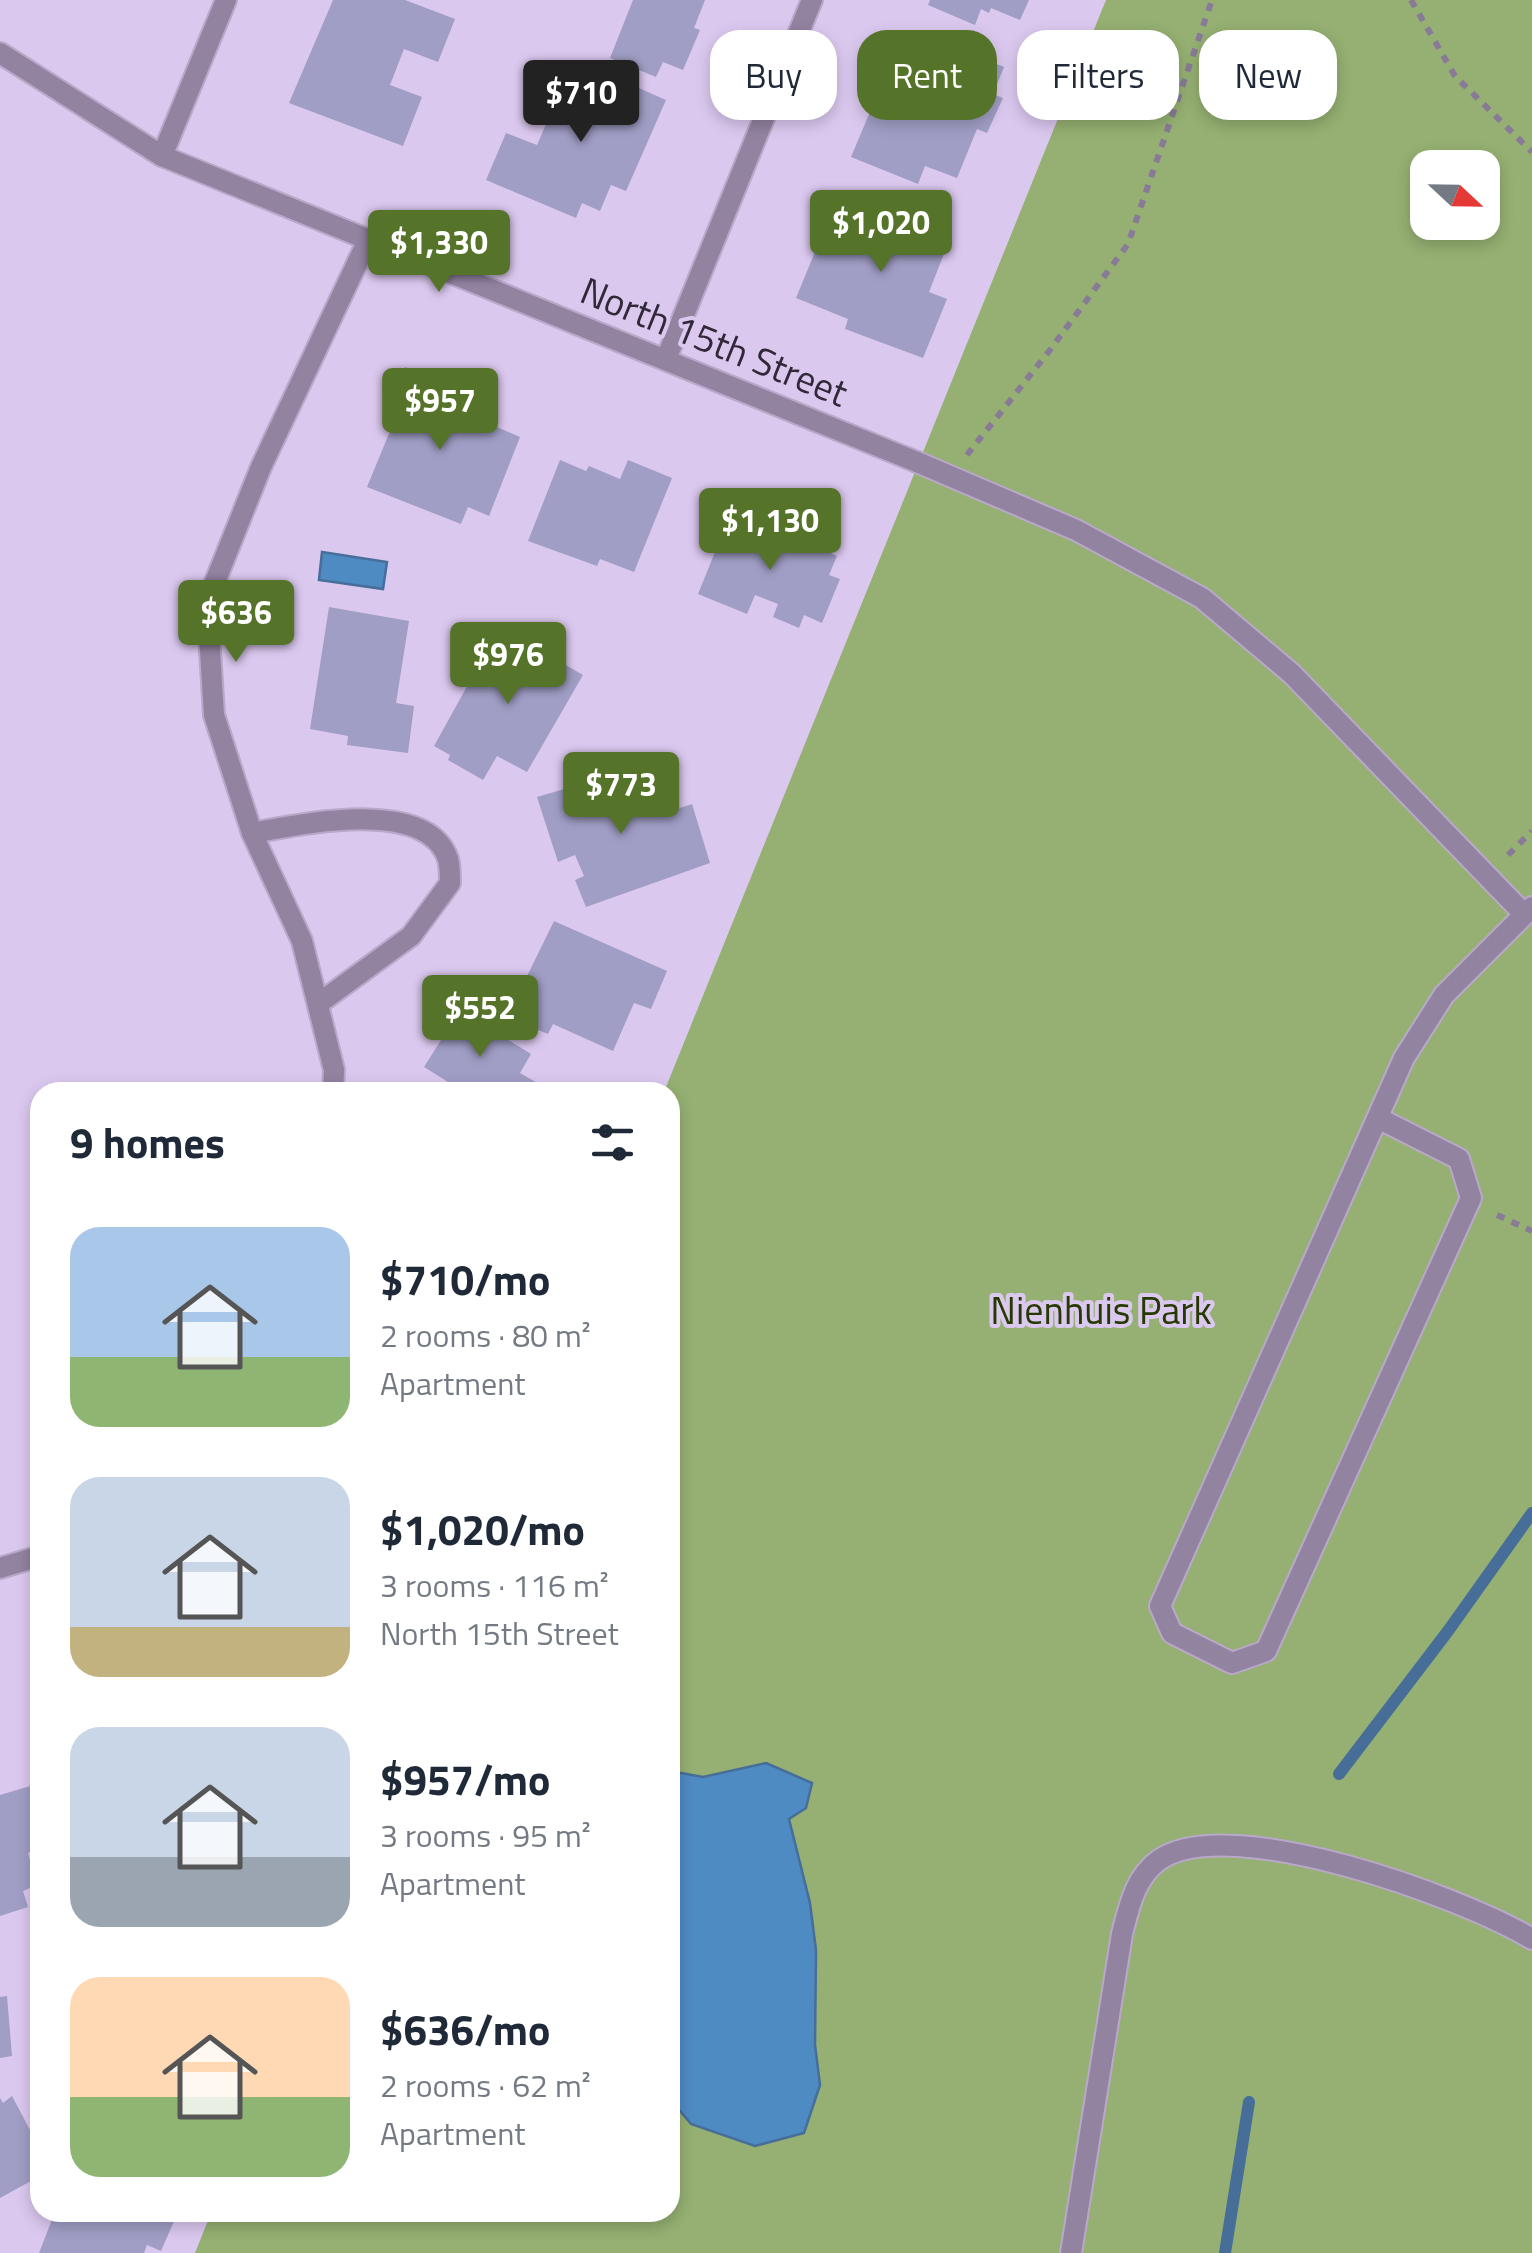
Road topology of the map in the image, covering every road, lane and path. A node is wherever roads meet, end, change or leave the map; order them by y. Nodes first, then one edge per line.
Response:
1 (226, 0) edge
2 (812, 0) edge
3 (1212, 0) edge
4 (1412, 0) edge
5 (0, 53) edge
6 (1532, 152) edge
7 (162, 156) junction
8 (368, 240) junction
9 (666, 360) junction
10 (951, 475) junction
11 (252, 833) junction
12 (1528, 910) edge
13 (318, 1004) junction
14 (333, 1082) edge
15 (1380, 1119) junction
16 (30, 1559) edge
17 (0, 1568) edge
18 (1532, 1939) edge
19 (1071, 2253) edge

1 - 7 street
2 - 9 street
3 - 10 path
4 - 6 path
5 - 7 street, North 15th Street
7 - 8 street, North 15th Street
8 - 9 street, North 15th Street
8 - 11 street
9 - 10 street, North 15th Street
10 - 12 street, North 15th Street
11 - 13 street
11 - 13 street
12 - 15 street
13 - 14 street
15 - 15 street
16 - 17 street
18 - 19 street

